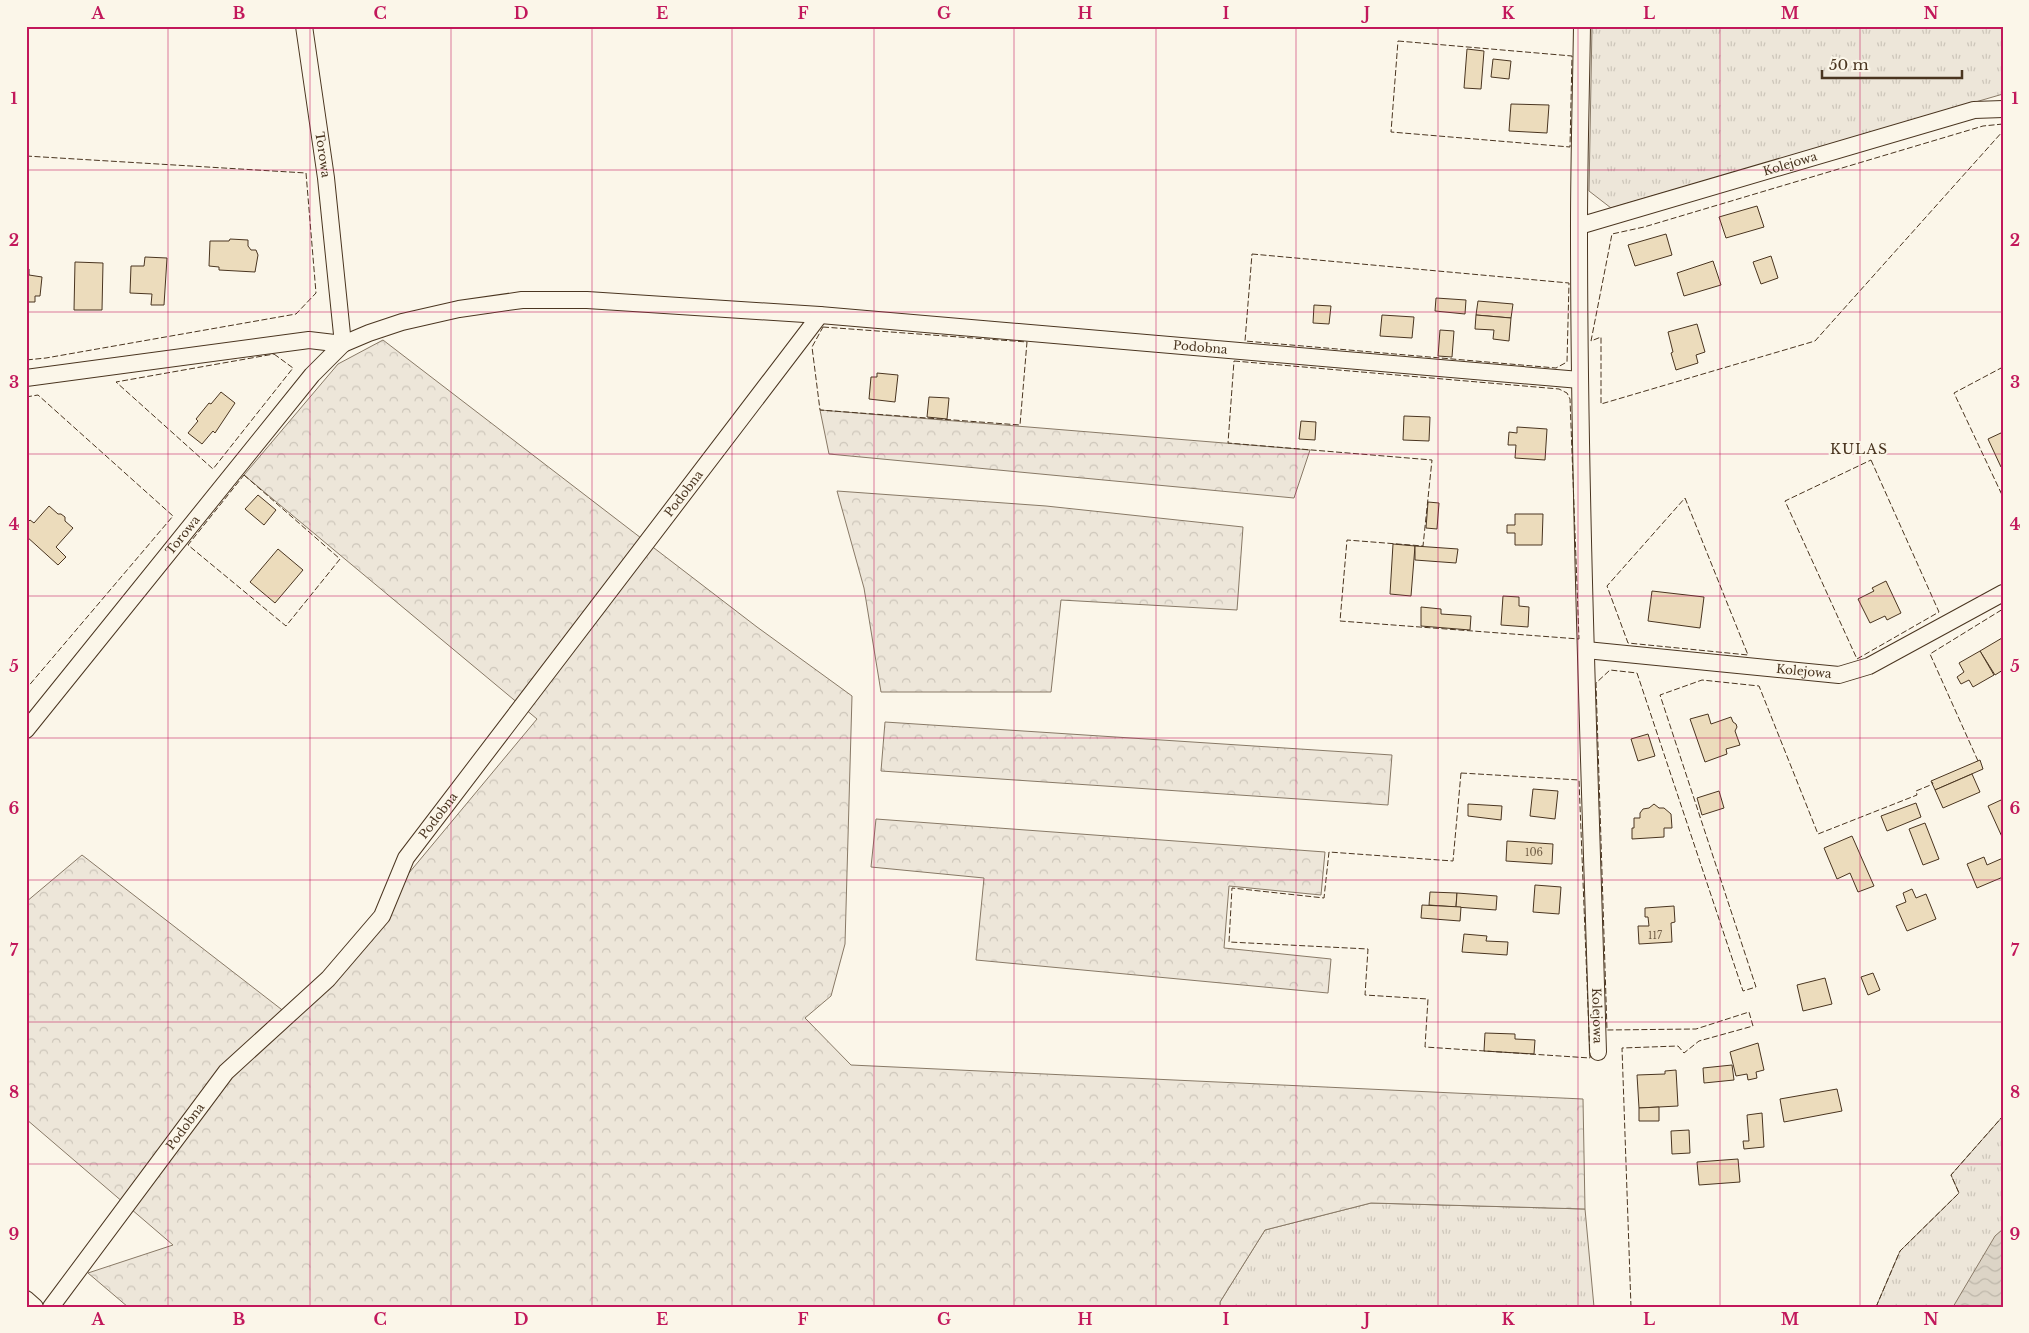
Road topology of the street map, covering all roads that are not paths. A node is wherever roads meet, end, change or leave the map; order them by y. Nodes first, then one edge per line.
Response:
1 (304, 26) edge
2 (1582, 26) edge
3 (2003, 108) edge
4 (1579, 226) junction
5 (820, 315) junction
6 (344, 344) junction
7 (26, 378) edge
8 (1580, 380) junction
9 (2003, 593) edge
10 (1586, 650) junction
11 (26, 730) edge
12 (1598, 1052) dead end
13 (26, 1299) edge
14 (36, 1307) edge
15 (51, 1307) edge

1 - 6 street, Torowa
2 - 4 street, Kolejowa
3 - 4 street, Kolejowa
4 - 8 street, Kolejowa
5 - 6 street, Podobna
5 - 8 street, Podobna
5 - 15 street, Podobna
6 - 7 street
6 - 11 street, Torowa
8 - 10 street, Kolejowa
9 - 10 street, Kolejowa
10 - 12 street, Kolejowa
13 - 14 street

